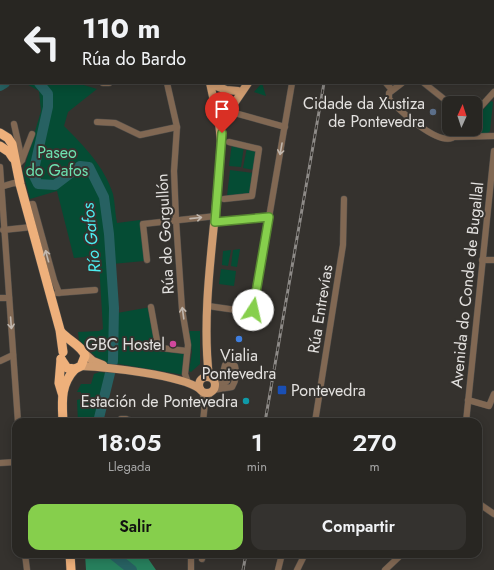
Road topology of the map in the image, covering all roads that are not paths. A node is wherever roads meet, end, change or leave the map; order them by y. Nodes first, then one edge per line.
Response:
1 (167, 84) edge
2 (212, 84) edge
3 (292, 84) edge
4 (387, 84) edge
5 (401, 84) edge
6 (425, 84) edge
7 (243, 87) edge
8 (392, 90) junction
9 (494, 92) edge
10 (225, 97) junction
11 (442, 97) edge
12 (482, 105) edge
13 (216, 110) junction
14 (231, 111) junction
15 (96, 122) dead end
16 (14, 124) dead end
17 (177, 127) junction
18 (285, 127) junction
19 (0, 133) edge
20 (222, 133) junction
21 (32, 134) dead end
22 (494, 136) edge
23 (454, 137) joint
24 (229, 142) dead end
25 (0, 146) edge
26 (494, 151) edge
27 (18, 163) junction
28 (0, 167) edge
29 (18, 182) junction
30 (1, 187) edge
31 (224, 199) dead end
32 (344, 199) dead end
33 (26, 205) junction
34 (269, 217) junction
35 (215, 219) junction
36 (176, 220) junction
37 (32, 227) junction
38 (3, 230) junction
39 (147, 260) dead end
40 (482, 260) junction
41 (494, 260) edge
42 (95, 290) dead end
43 (49, 293) junction
44 (59, 293) junction
45 (0, 298) edge
46 (9, 298) junction
47 (208, 306) junction
48 (151, 307) dead end
49 (60, 330) junction
50 (77, 346) junction
51 (187, 351) junction
52 (84, 353) junction
53 (13, 355) junction
54 (62, 355) junction
55 (0, 361) edge
56 (78, 367) junction
57 (107, 367) junction
58 (185, 381) junction
59 (209, 383) junction
60 (226, 388) junction
61 (201, 390) junction
62 (62, 393) junction
63 (494, 394) edge
64 (468, 400) junction
65 (205, 402) junction
66 (18, 418) edge
67 (63, 418) edge
68 (203, 418) edge
69 (316, 418) edge
70 (466, 418) edge
71 (12, 462) edge
72 (0, 463) edge
73 (482, 506) edge
74 (494, 514) edge
75 (26, 558) edge
76 (70, 558) edge
77 (191, 558) edge
78 (281, 558) edge
79 (303, 558) edge
80 (398, 558) edge
81 (26, 570) edge
82 (71, 570) edge
83 (191, 570) edge
84 (278, 570) edge
85 (297, 570) edge
86 (385, 570) edge

1 - 17 street, Rúa do Gorgullón
2 - 7 main road
2 - 10 main road
2 - 13 main road
3 - 18 street
4 - 8 street
5 - 8 street
6 - 11 street
7 - 10 main road
7 - 14 main road
8 - 23 street
9 - 12 street
10 - 13 main road
10 - 14 main road
13 - 14 main road
13 - 20 main road
14 - 18 street
14 - 20 main road
15 - 17 street
16 - 27 street
17 - 36 street, Rúa do Gorgullón
18 -> 34 street
19 - 27 highway
20 - 35 main road
21 - 27 street
22 - 23 street
24 - 31 street
25 - 27 highway
26 - 40 street, Avenida do Conde de Bugallal
27 - 29 highway
28 - 30 street
29 - 30 street
29 - 33 highway
30 - 38 street
32 - 69 street, Rúa Entrevías
33 - 37 highway
44 -> 33 street
34 - 35 street
34 - 47 street
36 -> 35 street
35 - 47 main road
36 - 39 street
51 -> 36 street, Rúa do Gorgullón
37 - 38 street
37 - 43 highway
38 - 46 street
40 - 41 street
40 - 64 street, Avenida do Conde de Bugallal
42 - 44 street
43 - 44 street
43 - 49 highway
45 - 46 street
46 -> 53 street
47 - 59 main road
48 - 51 street
49 - 50 highway
49 - 54 highway
50 - 52 highway
50 - 54 highway
51 - 58 street, Rúa do Gorgullón
52 - 56 highway
52 - 57 main road
53 - 55 street
53 - 66 street
54 - 56 highway
54 - 62 highway
56 - 57 main road
56 - 62 highway
57 - 58 main road
58 - 59 main road
58 - 61 main road
59 - 60 street
59 - 60 street
59 - 60 street
59 - 61 main road
59 - 61 main road
59 - 65 street
61 - 65 street
62 - 67 highway
63 - 64 street
64 - 70 street, Avenida do Conde de Bugallal
65 - 68 street
71 - 72 street
73 - 74 street
75 - 81 street
76 - 82 highway
77 - 83 street
78 - 84 street
79 - 85 street
80 - 86 street

